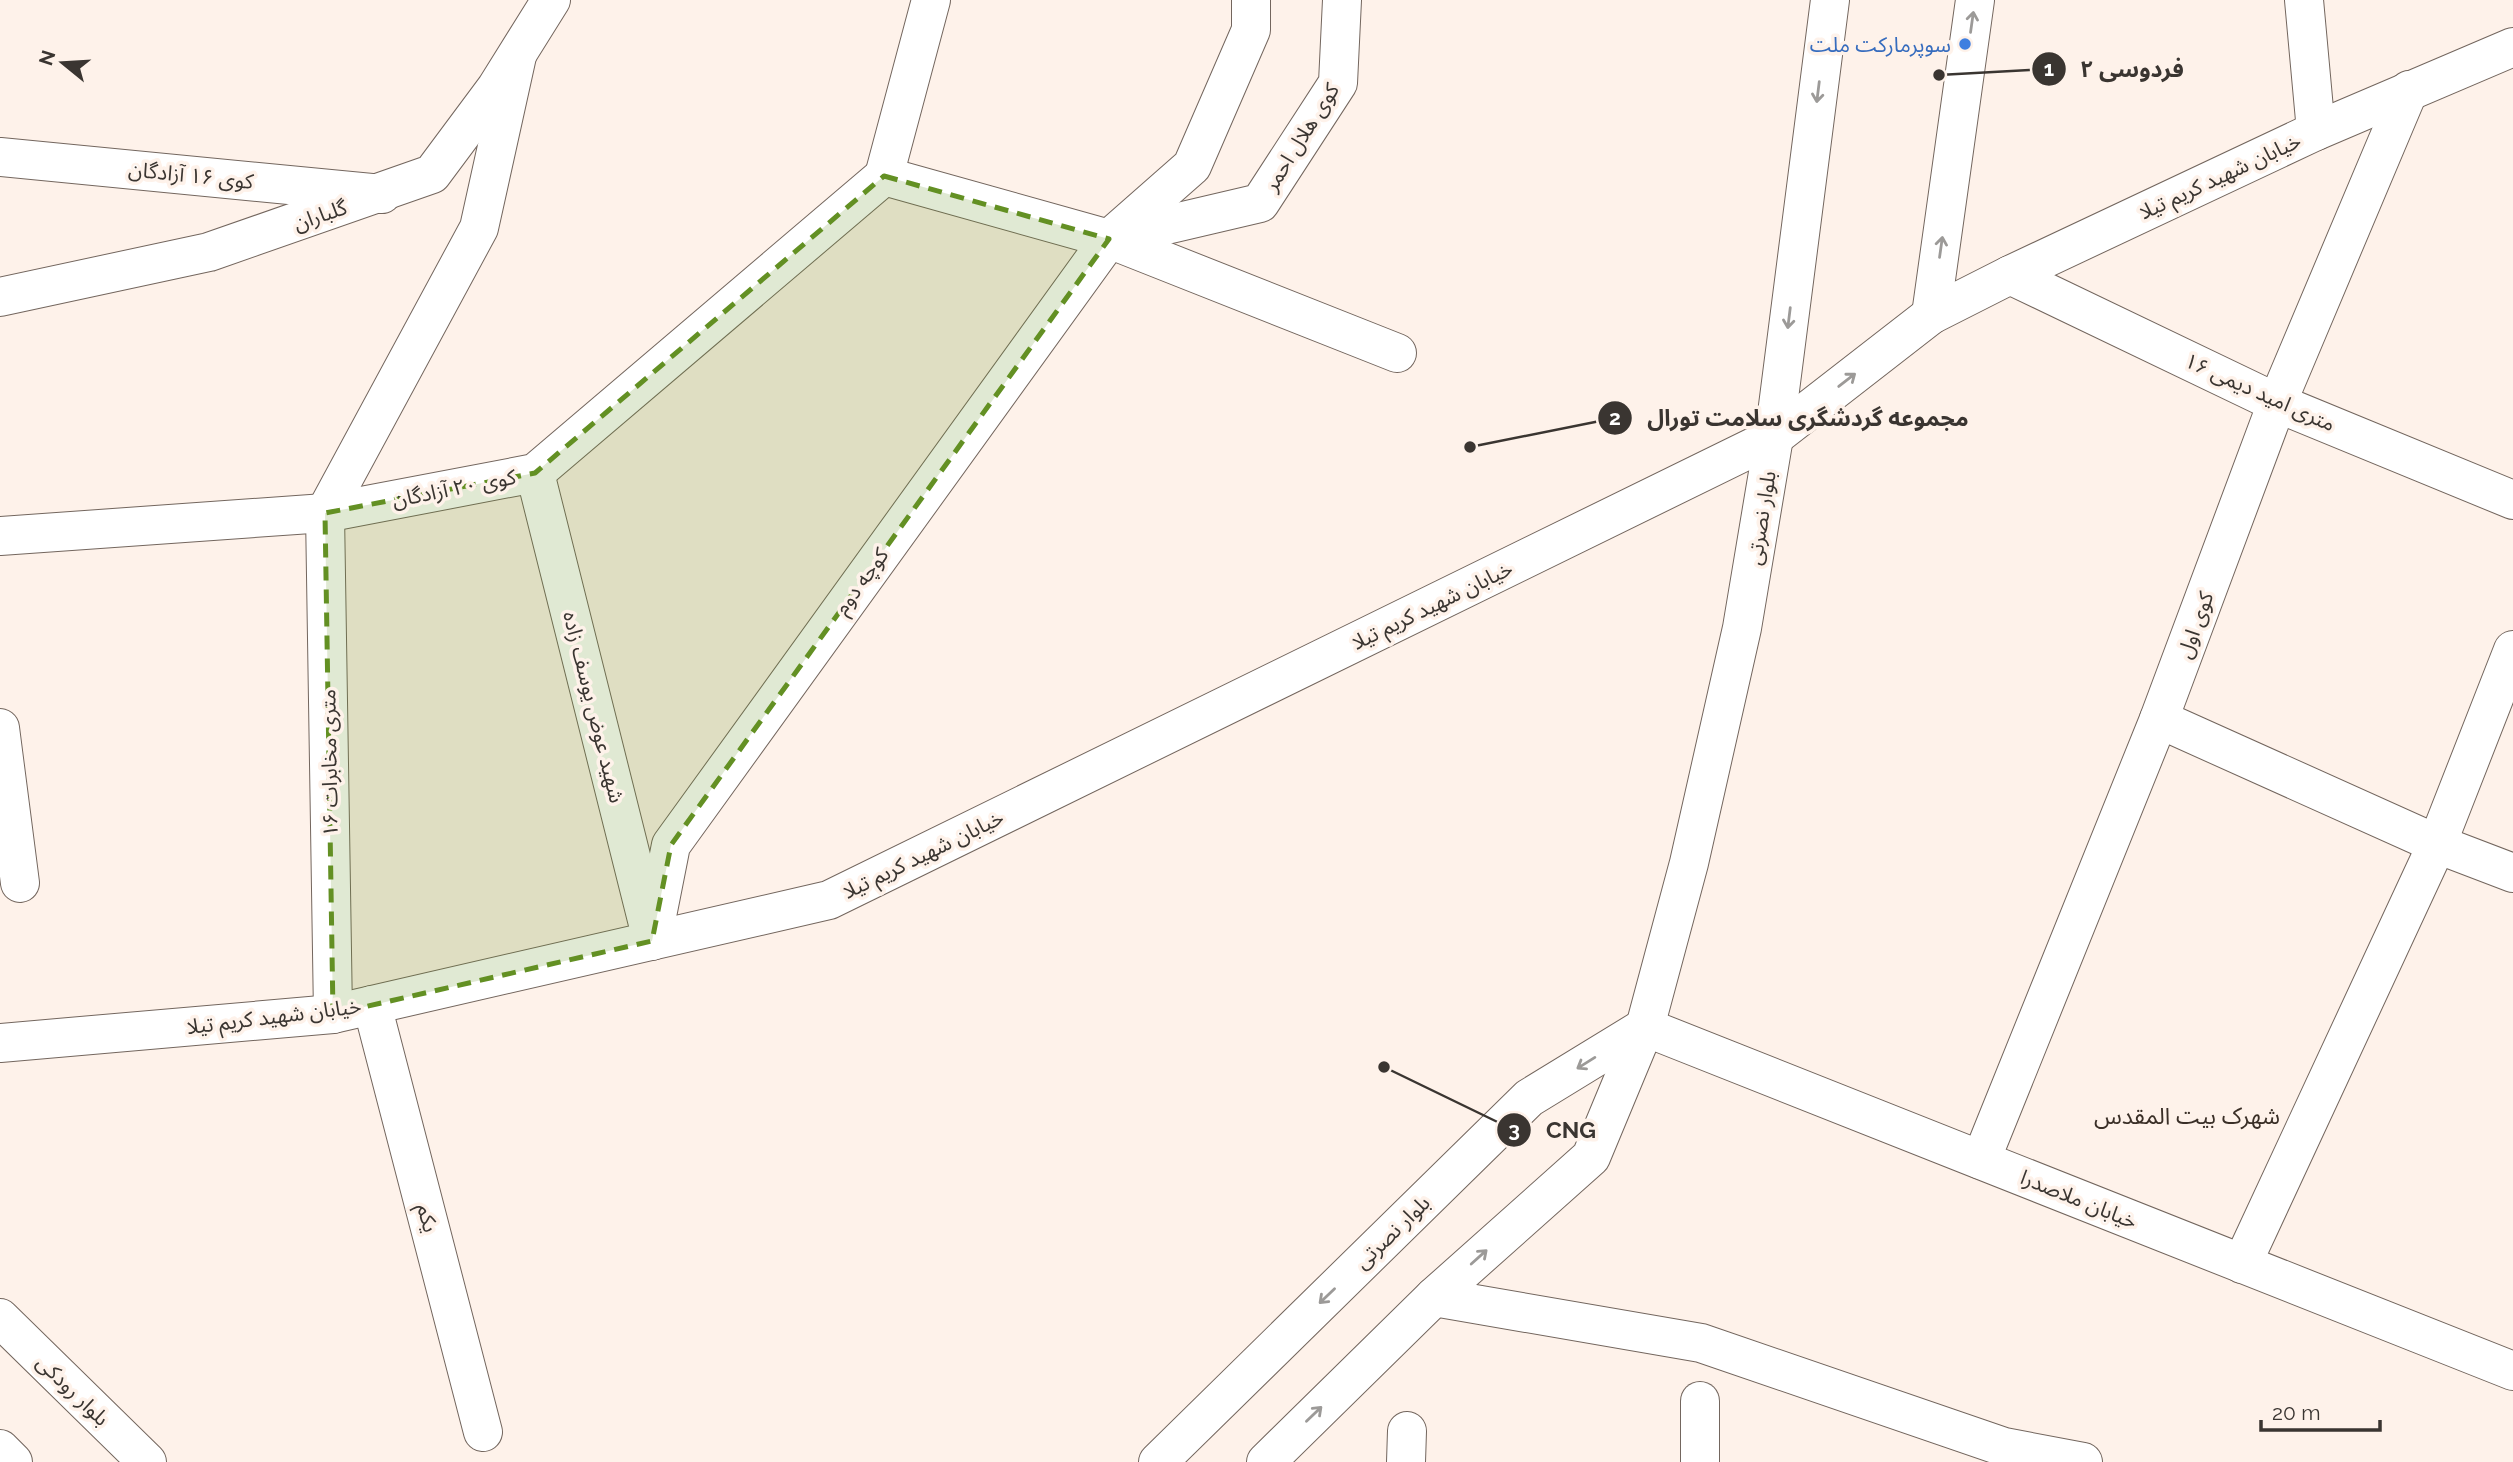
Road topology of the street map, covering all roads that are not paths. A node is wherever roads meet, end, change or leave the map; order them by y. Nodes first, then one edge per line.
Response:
1 (551, 0) edge
2 (931, 0) edge
3 (1251, 0) edge
4 (1342, 0) edge
5 (1830, 0) edge
6 (1975, 0) edge
7 (2304, 0) edge
8 (2513, 47) edge
9 (517, 54) junction
10 (2409, 90) junction
11 (2316, 131) junction
12 (0, 157) edge
13 (884, 176) junction
14 (382, 194) junction
15 (1109, 239) junction
16 (2010, 275) junction
17 (0, 297) edge
18 (1931, 315) junction
19 (1397, 353) dead end
20 (2277, 403) junction
21 (1774, 437) junction
22 (536, 473) junction
23 (2513, 500) edge
24 (325, 513) junction
25 (0, 537) edge
26 (2513, 650) edge
27 (2160, 719) junction
28 (0, 728) edge
29 (2437, 844) junction
30 (2513, 873) edge
31 (20, 883) dead end
32 (652, 941) junction
33 (372, 1005) junction
34 (333, 1014) junction
35 (1645, 1027) junction
36 (0, 1043) edge
37 (1981, 1160) junction
38 (2242, 1264) junction
39 (1434, 1297) junction
40 (0, 1318) edge
41 (2513, 1371) edge
42 (1700, 1401) dead end
43 (484, 1432) dead end
44 (0, 1449) edge
45 (2004, 1455) edge
46 (13, 1462) edge
47 (147, 1462) edge
48 (1158, 1462) edge
49 (1266, 1462) edge
50 (1700, 1462) edge
51 (2082, 1462) edge

1 - 9 street, گلباران
2 - 13 street
3 - 15 street, کوچه دوم
4 - 15 street, کوی هلال احمر
5 -> 21 street, بلوار نصرتی
18 -> 6 street
7 - 11 street
8 - 10 street, خیابان شهید کریم تیلا
9 - 14 street, گلباران
9 - 24 street
10 - 11 street, خیابان شهید کریم تیلا
10 - 20 street, کوی اول
11 - 16 street, خیابان شهید کریم تیلا
12 - 14 street, کوی ۱۶ آزادگان
13 - 15 street
13 - 22 street, کوی ۲۰ آزادگان
14 - 17 street, گلباران
15 - 19 street
15 - 32 street, کوچه دوم
16 - 18 street, خیابان شهید کریم تیلا
16 - 20 street, ۱۶ متری امید دیمی
21 -> 18 street, خیابان شهید کریم تیلا
20 - 23 street, ۱۶ متری امید دیمی
20 - 27 street, کوی اول
21 - 32 street, خیابان شهید کریم تیلا
21 - 35 street, بلوار نصرتی
22 - 24 street, کوی ۲۰ آزادگان
22 - 32 street, شهید عوض یوسف زاده
24 - 25 street, کوی ۲۰ آزادگان
24 - 34 street, ۱۶ متری مخابرات
26 - 29 street
27 - 29 street
27 - 37 street, کوی اول
28 - 31 street
29 - 30 street
29 - 38 street
32 - 33 street, خیابان شهید کریم تیلا
33 - 34 street, خیابان شهید کریم تیلا
33 - 43 street, یکم
34 - 36 street, خیابان شهید کریم تیلا
35 - 37 street, خیابان ملاصدرا
39 -> 35 street, بلوار نصرتی
35 -> 48 street, بلوار نصرتی
37 - 38 street, خیابان ملاصدرا
38 - 41 street, خیابان ملاصدرا
39 - 45 street
49 -> 39 street, بلوار نصرتی
40 - 47 street, بلوار رودکی
42 - 50 street
44 - 46 street
45 - 51 street

